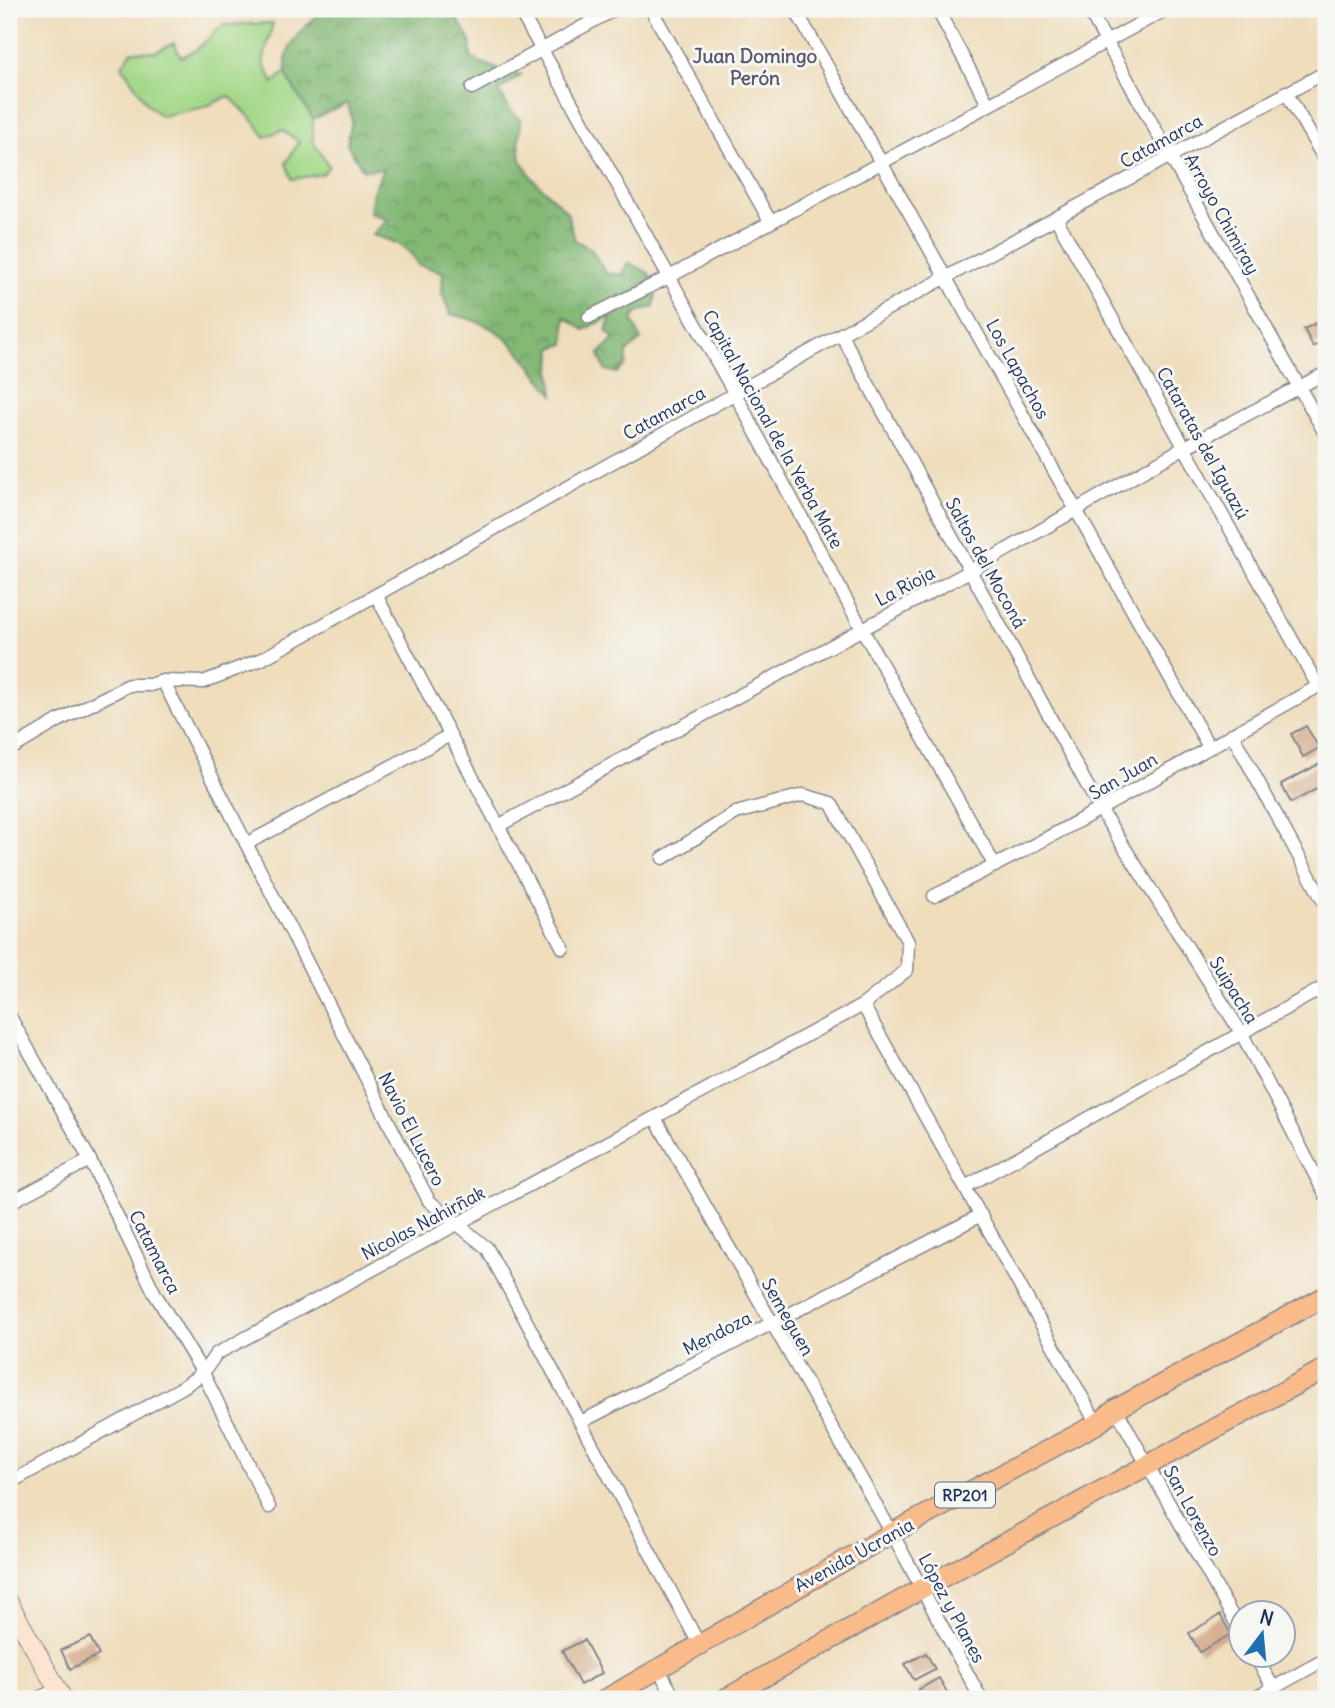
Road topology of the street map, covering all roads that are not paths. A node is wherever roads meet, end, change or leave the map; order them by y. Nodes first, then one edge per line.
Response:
1 (519, 9) edge
2 (615, 9) edge
3 (651, 9) edge
4 (795, 9) edge
5 (937, 9) edge
6 (1088, 9) edge
7 (1167, 9) edge
8 (1106, 41) junction
9 (541, 50) junction
10 (1326, 72) edge
11 (471, 88) dead end
12 (1286, 92) junction
13 (988, 104) junction
14 (1170, 156) junction
15 (880, 162) junction
16 (1326, 162) edge
17 (1056, 218) junction
18 (770, 221) junction
19 (669, 277) junction
20 (948, 278) junction
21 (589, 317) dead end
22 (841, 334) junction
23 (1326, 373) edge
24 (1300, 387) junction
25 (735, 394) junction
26 (1326, 435) edge
27 (1185, 447) junction
28 (1075, 511) junction
29 (970, 571) junction
30 (376, 595) junction
31 (862, 629) junction
32 (163, 681) junction
33 (1322, 684) edge
34 (1232, 734) junction
35 (450, 735) junction
36 (1209, 747) junction
37 (9, 750) edge
38 (1100, 809) junction
39 (498, 826) junction
40 (246, 844) junction
41 (663, 858) dead end
42 (995, 866) junction
43 (934, 896) dead end
44 (1326, 906) edge
45 (563, 948) dead end
46 (1326, 986) edge
47 (863, 1005) junction
48 (9, 1015) edge
49 (1242, 1034) junction
50 (655, 1118) junction
51 (90, 1160) junction
52 (965, 1187) junction
53 (1326, 1196) edge
54 (9, 1203) edge
55 (981, 1215) junction
56 (458, 1224) junction
57 (1326, 1296) edge
58 (772, 1324) junction
59 (1326, 1368) edge
60 (202, 1373) junction
61 (1116, 1409) junction
62 (581, 1422) junction
63 (1097, 1424) junction
64 (1148, 1466) junction
65 (9, 1483) edge
66 (269, 1507) dead end
67 (892, 1533) junction
68 (921, 1589) junction
69 (9, 1603) edge
70 (1226, 1603) edge
71 (699, 1644) junction
72 (1326, 1659) edge
73 (659, 1670) junction
74 (1263, 1670) edge
75 (60, 1694) edge
76 (1277, 1694) edge
77 (37, 1699) edge
78 (606, 1699) edge
79 (675, 1699) edge
80 (725, 1699) edge
81 (981, 1699) edge
82 (1253, 1699) edge

1 - 9 street, Capital Nacional de la Yerba Mate
2 - 9 street
3 - 18 street
4 - 15 street, Los Lapachos
5 - 13 street
6 - 8 street, Arroyo Chimiray
7 - 8 street
8 - 13 street
8 - 14 street, Arroyo Chimiray
9 - 11 street
9 - 19 street, Capital Nacional de la Yerba Mate
10 - 12 street, Catamarca
12 - 14 street, Catamarca
12 - 16 street
13 - 15 street
14 - 17 street, Catamarca
14 - 24 street, Arroyo Chimiray
15 - 18 street
15 - 20 street, Los Lapachos
17 - 20 street, Catamarca
17 - 27 street, Cataratas del Iguazú
18 - 19 street
19 - 21 street
19 - 25 street, Capital Nacional de la Yerba Mate
20 - 22 street, Catamarca
20 - 28 street, Los Lapachos
22 - 25 street, Catamarca
22 - 29 street, Saltos del Moconá
23 - 24 street, La Rioja
24 - 26 street, Arroyo Chimiray
24 - 27 street, La Rioja
25 - 30 street, Catamarca
25 - 31 street, Capital Nacional de la Yerba Mate
27 - 28 street, La Rioja
27 - 33 street, Cataratas del Iguazú
28 - 29 street, La Rioja
28 - 36 street, Los Lapachos
29 - 31 street, La Rioja
29 - 38 street, Saltos del Moconá
30 - 32 street, Catamarca
30 - 35 street
31 - 39 street, La Rioja
31 - 42 street, Capital Nacional de la Yerba Mate
32 - 37 street, Catamarca
32 - 40 street, Navio El Lucero
33 - 34 street, San Juan
34 - 36 street, San Juan
34 - 44 street
35 - 39 street
35 - 40 street
36 - 38 street, San Juan
38 - 42 street, San Juan
38 - 49 street, Suipacha
39 - 45 street
40 - 56 street, Navio El Lucero
41 - 47 street, Nicolas Nahirñak
42 - 43 street, San Juan
46 - 49 street
47 - 50 street, Nicolas Nahirñak
47 - 52 street
48 - 51 street, Catamarca
49 - 52 street
49 - 53 street, Suipacha
50 - 56 street, Nicolas Nahirñak
50 - 58 street, Semeguen
51 - 54 street
51 - 60 street, Catamarca
52 - 55 street
55 - 58 street, Mendoza
55 - 63 street
56 - 60 street, Nicolas Nahirñak
56 - 62 street, Navio El Lucero
57 - 61 main road, Avenida Ucrania / RP201
58 - 62 street, Mendoza
58 - 67 street, Semeguen
59 - 64 main road
60 - 65 street, Nicolas Nahirñak
60 - 66 street, Catamarca
61 - 63 main road, Avenida Ucrania / RP201
61 - 64 street, San Lorenzo
62 - 71 street, Navio El Lucero
63 - 67 main road, Avenida Ucrania / RP201
64 - 68 main road
64 - 70 street, San Lorenzo
67 - 68 street, López y Planes
67 - 71 main road, Avenida Ucrania / RP201
68 - 80 main road
68 - 81 street, López y Planes
69 - 75 main road
71 - 73 main road, Avenida Ucrania / RP201
72 - 76 street
73 - 78 main road, Avenida Ucrania / RP201
73 - 79 street
74 - 76 street
75 - 77 street
76 - 82 street

